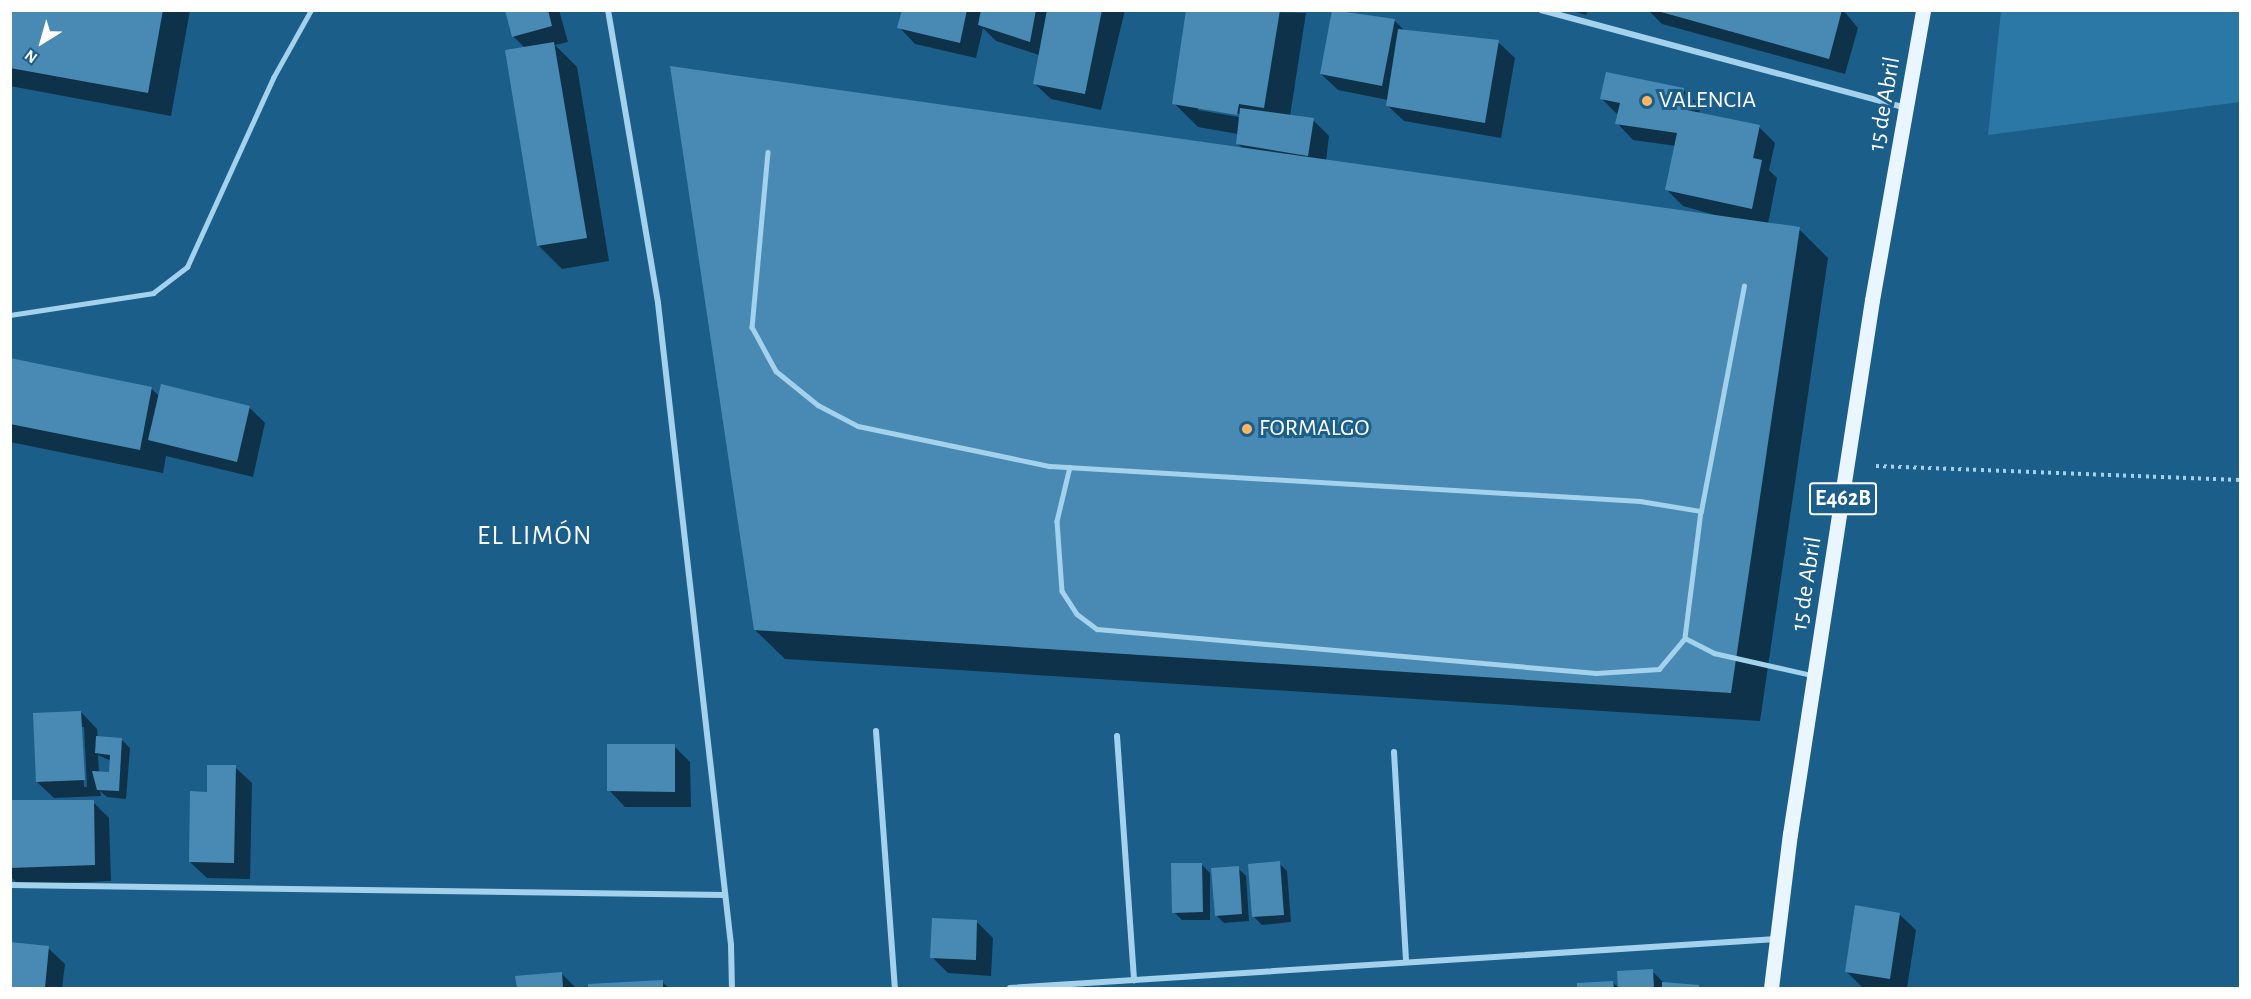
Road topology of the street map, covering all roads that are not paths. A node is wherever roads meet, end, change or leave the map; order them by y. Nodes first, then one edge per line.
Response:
1 (311, 10) edge
2 (608, 10) edge
3 (1541, 10) edge
4 (1923, 10) edge
5 (1908, 108) junction
6 (768, 152) dead end
7 (1744, 286) dead end
8 (10, 315) edge
9 (1070, 467) junction
10 (1701, 511) junction
11 (1685, 638) junction
12 (1815, 675) junction
13 (876, 731) dead end
14 (1117, 736) dead end
15 (1394, 752) dead end
16 (10, 885) edge
17 (725, 895) junction
18 (1776, 939) junction
19 (1406, 962) junction
20 (1134, 980) junction
21 (732, 988) edge
22 (895, 988) edge
23 (1010, 988) edge
24 (1771, 988) edge

1 - 8 lane
2 - 17 street
3 - 5 street
4 - 5 main road, 15 de Abril / E462B
5 - 12 main road, 15 de Abril / E462B
6 - 9 lane
7 - 10 lane
9 - 10 lane
9 - 11 lane
10 - 11 lane
11 - 12 lane
12 - 18 main road, 15 de Abril / E462B
13 - 22 street
14 - 20 street
15 - 19 street
16 - 17 street
17 - 21 street
18 - 19 street
18 - 24 main road, 15 de Abril / E462B
19 - 20 street
20 - 23 street

